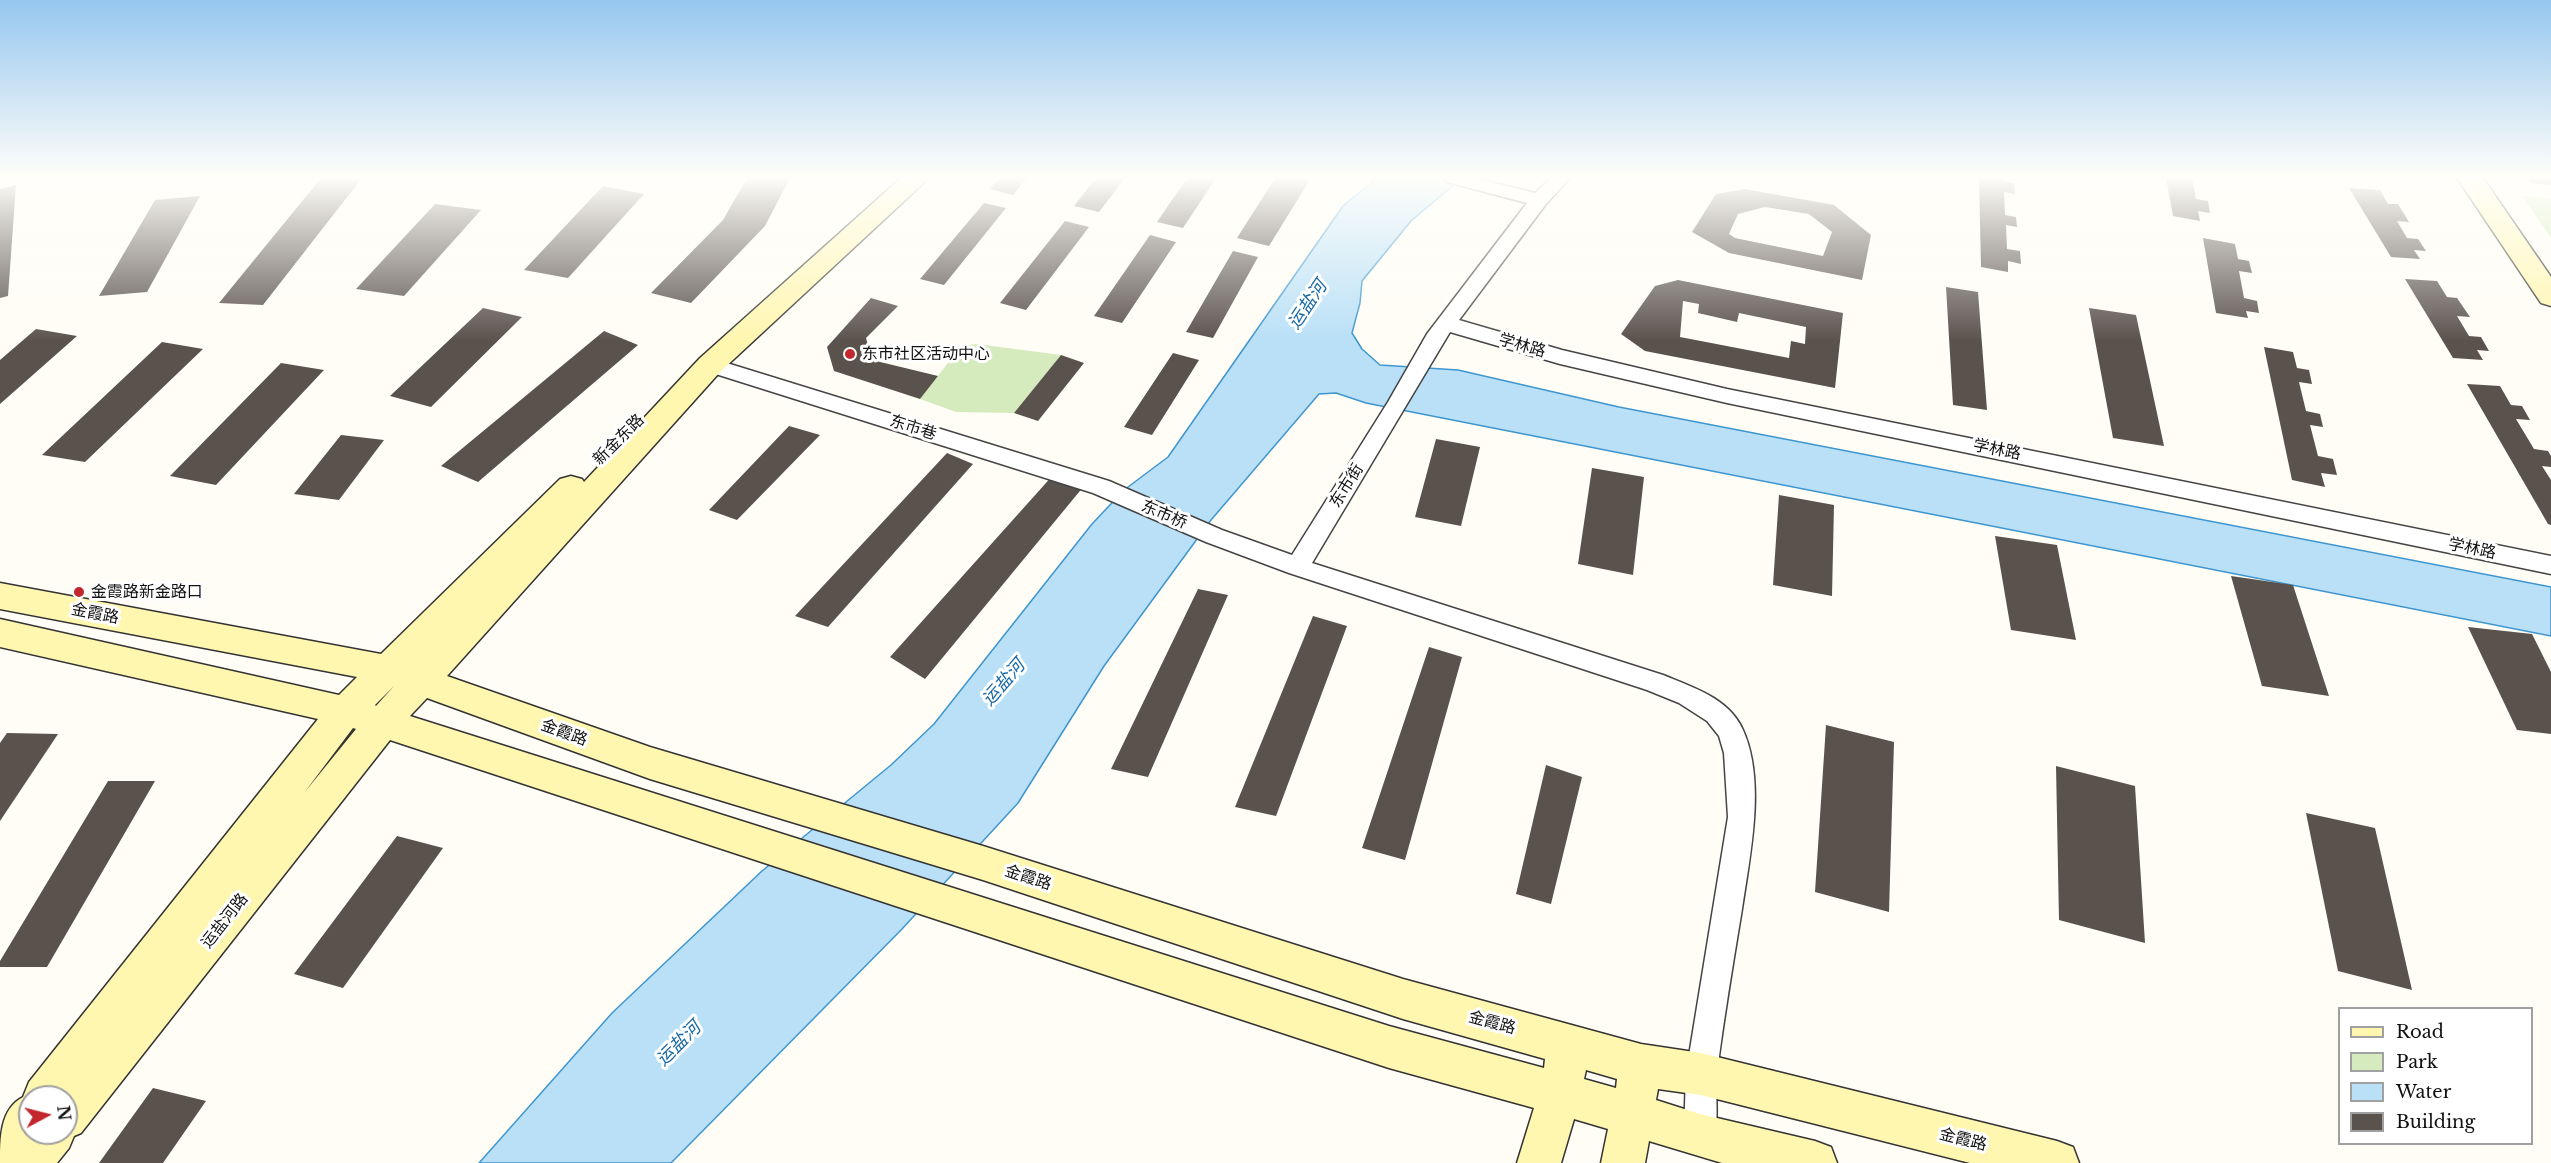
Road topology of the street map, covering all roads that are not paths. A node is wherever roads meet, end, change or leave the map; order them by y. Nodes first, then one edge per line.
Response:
1 (840, 232) edge
2 (856, 232) edge
3 (1514, 232) edge
4 (2506, 232) edge
5 (2551, 297) edge
6 (1439, 331) junction
7 (710, 365) junction
8 (1114, 494) joint
9 (2551, 565) edge
10 (1297, 567) junction
11 (0, 596) edge
12 (0, 633) edge
13 (387, 669) junction
14 (422, 682) junction
15 (346, 711) junction
16 (383, 723) junction
17 (1569, 1044) junction
18 (1641, 1065) junction
19 (1701, 1074) junction
20 (53, 1085) edge
21 (1560, 1094) junction
22 (78, 1103) edge
23 (1633, 1114) junction
24 (18, 1132) edge
25 (1700, 1136) junction
26 (44, 1145) edge
27 (0, 1155) edge
28 (29, 1163) edge
29 (1539, 1163) edge
30 (1623, 1163) edge
31 (1815, 1163) edge
32 (2057, 1163) edge

1 - 13 main road, 新金东路
2 - 7 main road, 新金东路
3 - 6 street, 东市街
4 - 5 main road
6 - 9 street, 学林路
6 - 10 street, 东市街
7 - 8 street, 东市巷
7 - 14 main road, 新金东路
8 - 10 street, 东市桥
10 - 19 street, 东市桥
11 - 13 main road, 金霞路
12 - 15 main road
13 - 14 main road, 金霞路
13 - 15 main road, 新金东路
14 - 16 main road, 新金东路
14 - 17 main road, 金霞路
15 - 16 main road
15 - 20 main road, 运盐河路
16 - 21 main road
16 - 22 main road, 运盐河路
17 - 18 main road, 金霞路
17 - 21 main road
18 - 19 main road, 金霞路
18 - 23 main road
19 - 25 street, 东市桥
19 - 32 main road, 金霞路
21 - 23 main road
21 - 29 main road
23 - 25 main road
23 - 30 main road
24 - 27 main road
25 - 31 main road
26 - 28 main road

